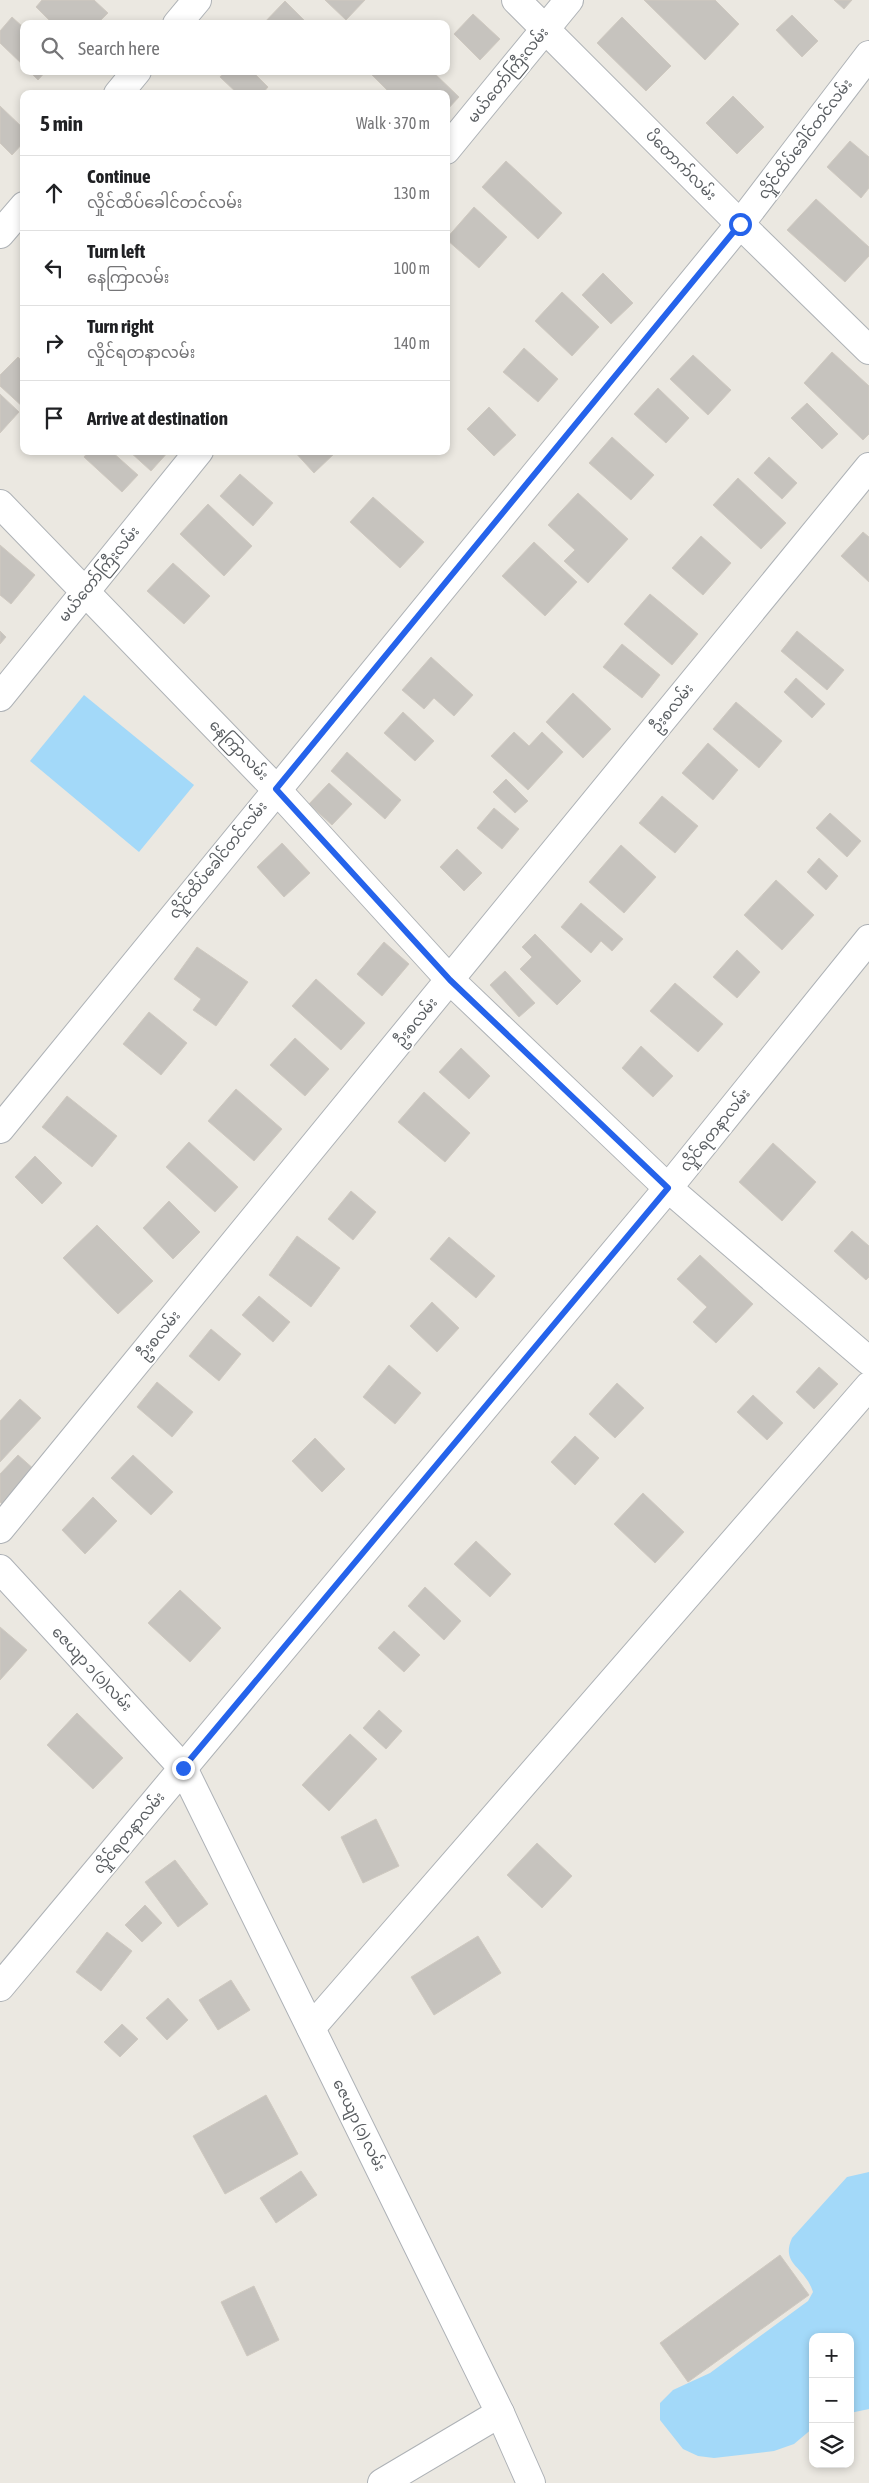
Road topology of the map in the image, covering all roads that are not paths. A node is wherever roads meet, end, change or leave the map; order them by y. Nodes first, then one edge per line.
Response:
1 (197, 0) edge
2 (516, 0) edge
3 (569, 0) edge
4 (180, 20) edge
5 (546, 29) junction
6 (869, 55) edge
7 (134, 75) edge
8 (121, 90) edge
9 (450, 145) edge
10 (20, 211) edge
11 (740, 224) junction
12 (0, 234) edge
13 (869, 350) edge
14 (196, 455) edge
15 (869, 467) edge
16 (0, 504) edge
17 (85, 590) junction
18 (0, 697) edge
19 (276, 789) junction
20 (869, 939) edge
21 (450, 980) junction
22 (0, 1129) edge
23 (668, 1188) junction
24 (869, 1361) edge
25 (869, 1386) edge
26 (0, 1529) edge
27 (0, 1569) edge
28 (183, 1768) junction
29 (0, 1987) edge
30 (311, 2028) junction
31 (500, 2413) junction
32 (382, 2483) edge
33 (531, 2483) edge

1 - 4 street
2 - 5 street, ပိတောက်လမ်း
3 - 5 street, မယ်တော်ကြီးလမ်း
5 - 9 street, မယ်တော်ကြီးလမ်း
5 - 11 street, ပိတောက်လမ်း
6 - 11 street, လှိုင်ထိပ်ခေါင်တင်လမ်း
7 - 8 street
10 - 12 street
11 - 13 street, ပိတောက်လမ်း
11 - 19 street, လှိုင်ထိပ်ခေါင်တင်လမ်း
14 - 17 street, မယ်တော်ကြီးလမ်း
15 - 21 street, ဦးစလမ်း
16 - 17 street, နေကြာလမ်း
17 - 18 street, မယ်တော်ကြီးလမ်း
17 - 19 street, နေကြာလမ်း
19 - 21 street, နေကြာလမ်း
19 - 22 street, လှိုင်ထိပ်ခေါင်တင်လမ်း
20 - 23 street, လှိုင်ရတနာလမ်း
21 - 23 street, နေကြာလမ်း
21 - 26 street, ဦးစလမ်း
23 - 24 street, နေကြာလမ်း
23 - 28 street, လှိုင်ရတနာလမ်း
25 - 30 street
27 - 28 street, ဇေယျာ ၁ (၁)လမ်း
28 - 29 street, လှိုင်ရတနာလမ်း
28 - 30 street, ဇေယျာ (၁) လမ်း
30 - 31 street, ဇေယျာ (၁) လမ်း
31 - 32 street
31 - 33 street, ဇေယျာ (၁) လမ်း

